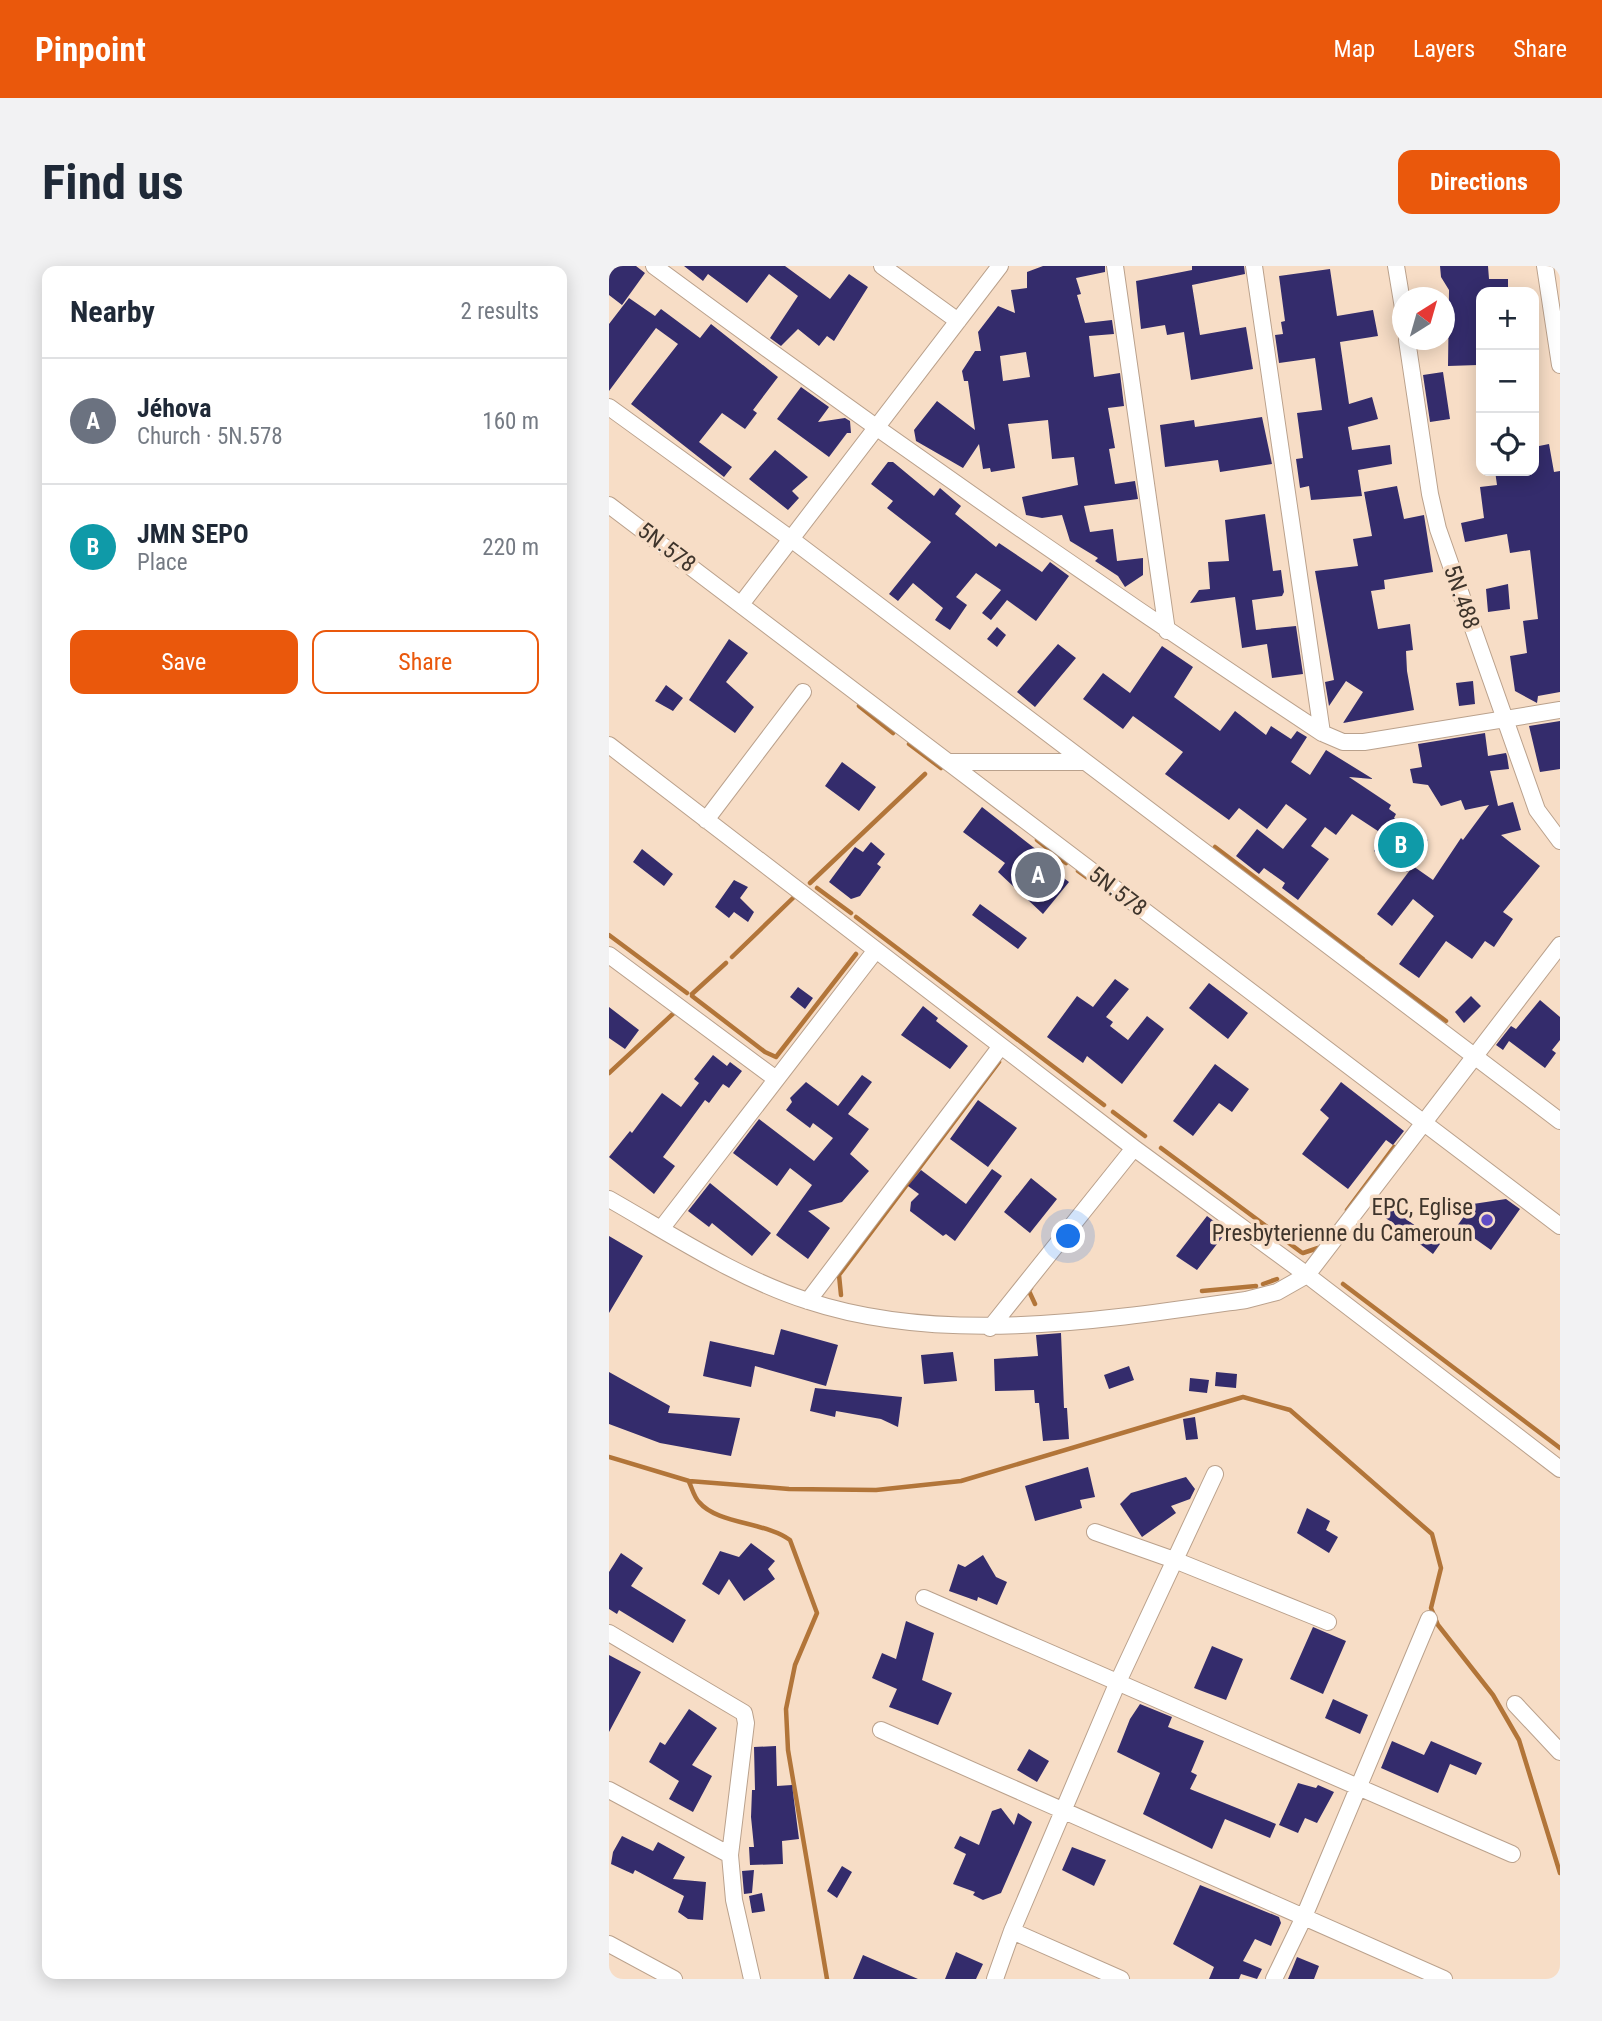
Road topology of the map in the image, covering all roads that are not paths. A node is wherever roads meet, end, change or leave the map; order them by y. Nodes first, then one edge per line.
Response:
1 (654, 266) edge
2 (882, 266) edge
3 (1000, 266) edge
4 (1115, 266) edge
5 (1254, 266) edge
6 (1396, 266) edge
7 (1545, 266) edge
8 (1399, 287) edge
9 (1554, 287) edge
10 (958, 321) junction
11 (1408, 350) edge
12 (1560, 365) edge
13 (609, 407) edge
14 (875, 429) junction
15 (609, 505) edge
16 (791, 538) junction
17 (742, 603) junction
18 (1167, 631) junction
19 (803, 692) dead end
20 (1560, 710) edge
21 (1503, 720) junction
22 (1322, 733) junction
23 (609, 745) edge
24 (949, 762) junction
25 (1083, 762) junction
26 (706, 820) junction
27 (1560, 841) edge
28 (1560, 945) edge
29 (876, 950) junction
30 (609, 955) edge
31 (1001, 1046) junction
32 (1476, 1056) junction
33 (776, 1079) junction
34 (1560, 1121) edge
35 (1425, 1125) junction
36 (1134, 1148) junction
37 (609, 1199) edge
38 (1560, 1226) edge
39 (661, 1229) junction
40 (1307, 1275) junction
41 (808, 1301) junction
42 (990, 1328) junction
43 (1560, 1469) edge
44 (1215, 1474) dead end
45 (1095, 1532) dead end
46 (1177, 1561) junction
47 (924, 1598) dead end
48 (1429, 1619) dead end
49 (1328, 1622) dead end
50 (609, 1633) edge
51 (1117, 1684) junction
52 (1515, 1704) dead end
53 (881, 1730) dead end
54 (1560, 1752) edge
55 (1356, 1787) junction
56 (609, 1790) edge
57 (1065, 1812) junction
58 (1512, 1854) dead end
59 (730, 1855) junction
60 (1303, 1919) junction
61 (1012, 1931) junction
62 (609, 1944) edge
63 (674, 1979) edge
64 (752, 1979) edge
65 (995, 1979) edge
66 (1121, 1979) edge
67 (1274, 1979) edge
68 (1444, 1979) edge

1 - 14 street
2 - 10 street
3 - 10 street
4 - 18 street
5 - 22 street
6 - 8 street
7 - 9 street
9 - 12 street
10 - 14 street
11 - 21 street, 5N.488
13 - 16 street
14 - 16 street
14 - 18 street
15 - 17 street, 5N.578
16 - 17 street
16 - 25 street
17 - 24 street, 5N.578
18 - 22 street
19 - 26 street
20 - 21 street
21 - 22 street
21 - 27 street, 5N.488
23 - 26 street
24 - 25 street
24 - 35 street, 5N.578
25 - 32 street
26 - 29 street
28 - 32 street
29 - 31 street
29 - 33 street
30 - 33 street
31 - 36 street
31 - 41 street
32 - 34 street
32 - 35 street
33 - 39 street
35 - 38 street, 5N.578
35 - 40 street
36 - 40 street
36 - 42 street
37 - 39 street
39 - 41 street
40 - 42 street
40 - 43 street
41 - 42 street
44 - 46 street
45 - 46 street
46 - 49 street
46 - 51 street
47 - 51 street
48 - 55 street
50 - 59 street
51 - 55 street
51 - 57 street
52 - 54 street
53 - 57 street
55 - 58 street
55 - 60 street
56 - 59 street
57 - 60 street
57 - 61 street
59 - 64 street
60 - 67 street
60 - 68 street
61 - 65 street
61 - 66 street
62 - 63 street

